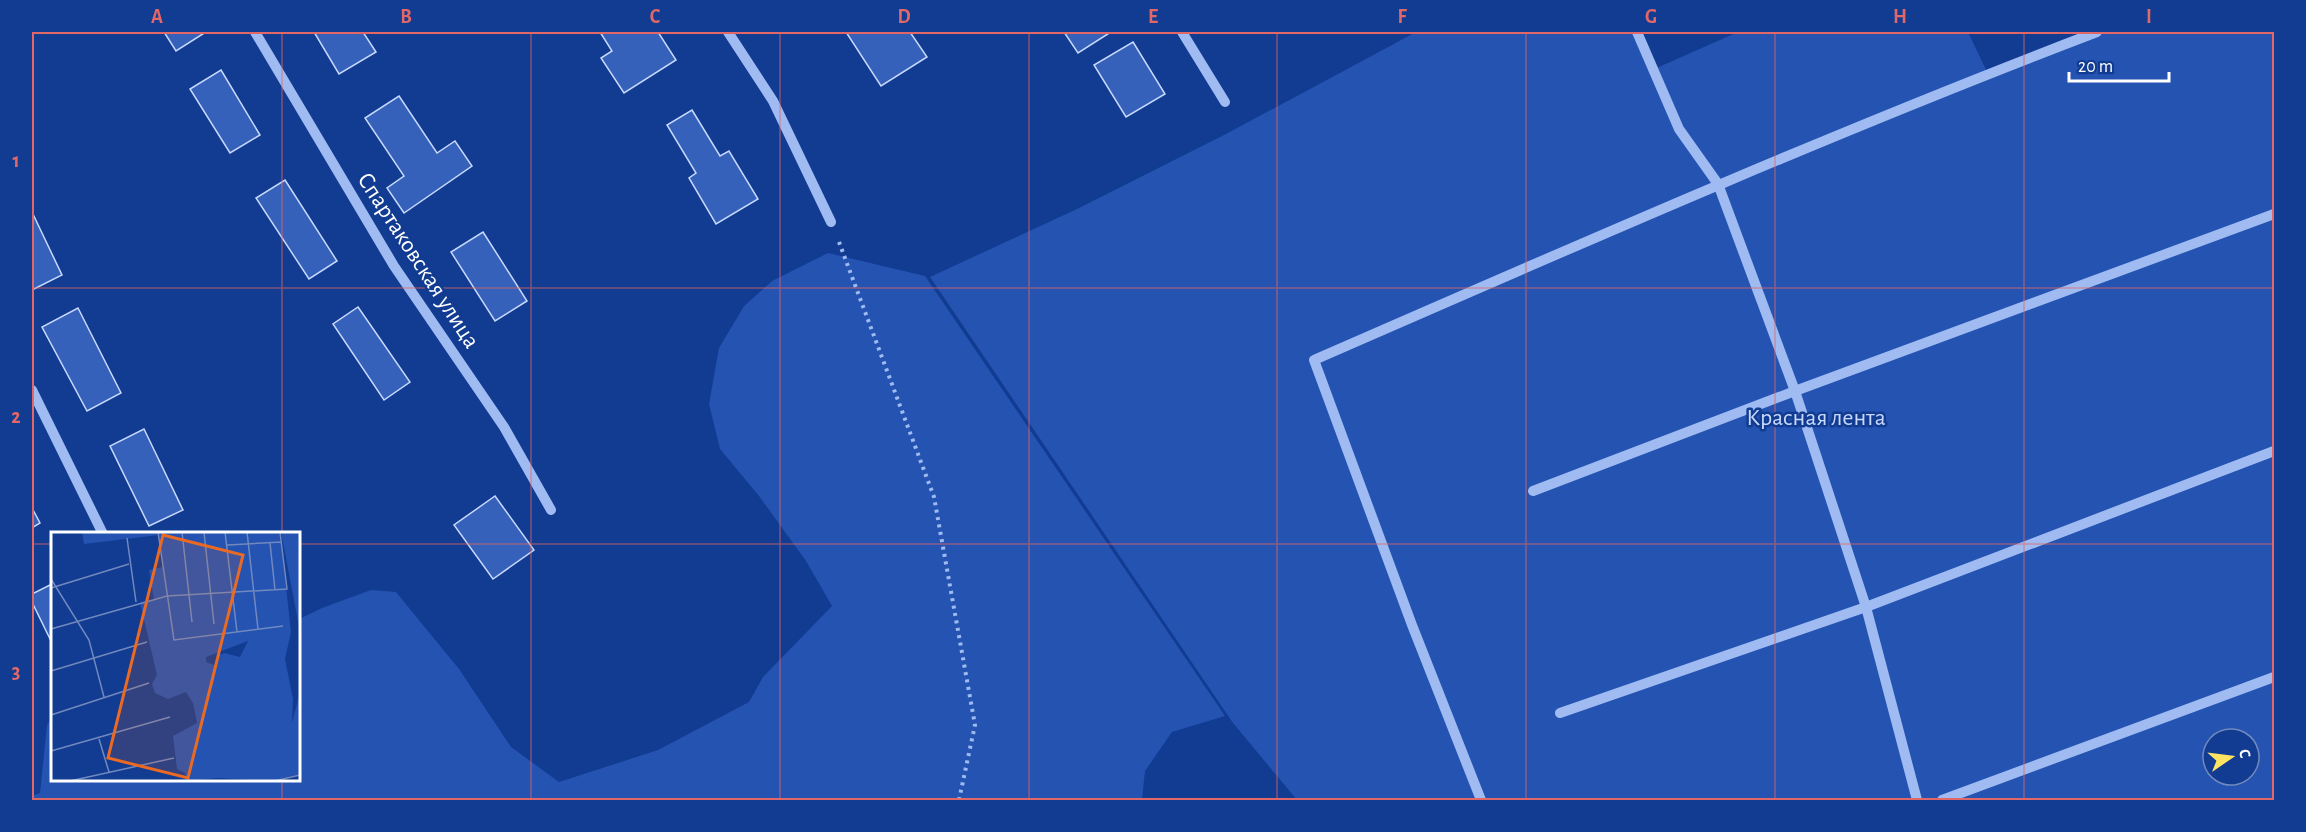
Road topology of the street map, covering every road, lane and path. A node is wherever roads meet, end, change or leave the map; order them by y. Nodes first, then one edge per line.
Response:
1 (255, 32) edge
2 (728, 32) edge
3 (1182, 32) edge
4 (1637, 32) edge
5 (2097, 32) edge
6 (1226, 102) dead end
7 (1718, 184) junction
8 (2274, 214) edge
9 (831, 222) joint
10 (32, 390) edge
11 (1795, 391) junction
12 (2274, 451) edge
13 (1533, 491) dead end
14 (551, 510) dead end
15 (102, 532) edge
16 (1866, 607) junction
17 (2274, 676) edge
18 (1560, 713) dead end
19 (959, 801) edge
20 (1481, 801) edge
21 (1917, 801) edge
22 (1942, 801) edge

1 - 14 street, Спартаковская улица
2 - 9 street
3 - 6 street
4 - 7 street
5 - 7 street
7 - 11 street
7 - 20 street
8 - 11 street
9 - 19 path
10 - 15 street
11 - 13 street
11 - 16 street
12 - 16 street
16 - 18 street
16 - 21 street
17 - 22 street

